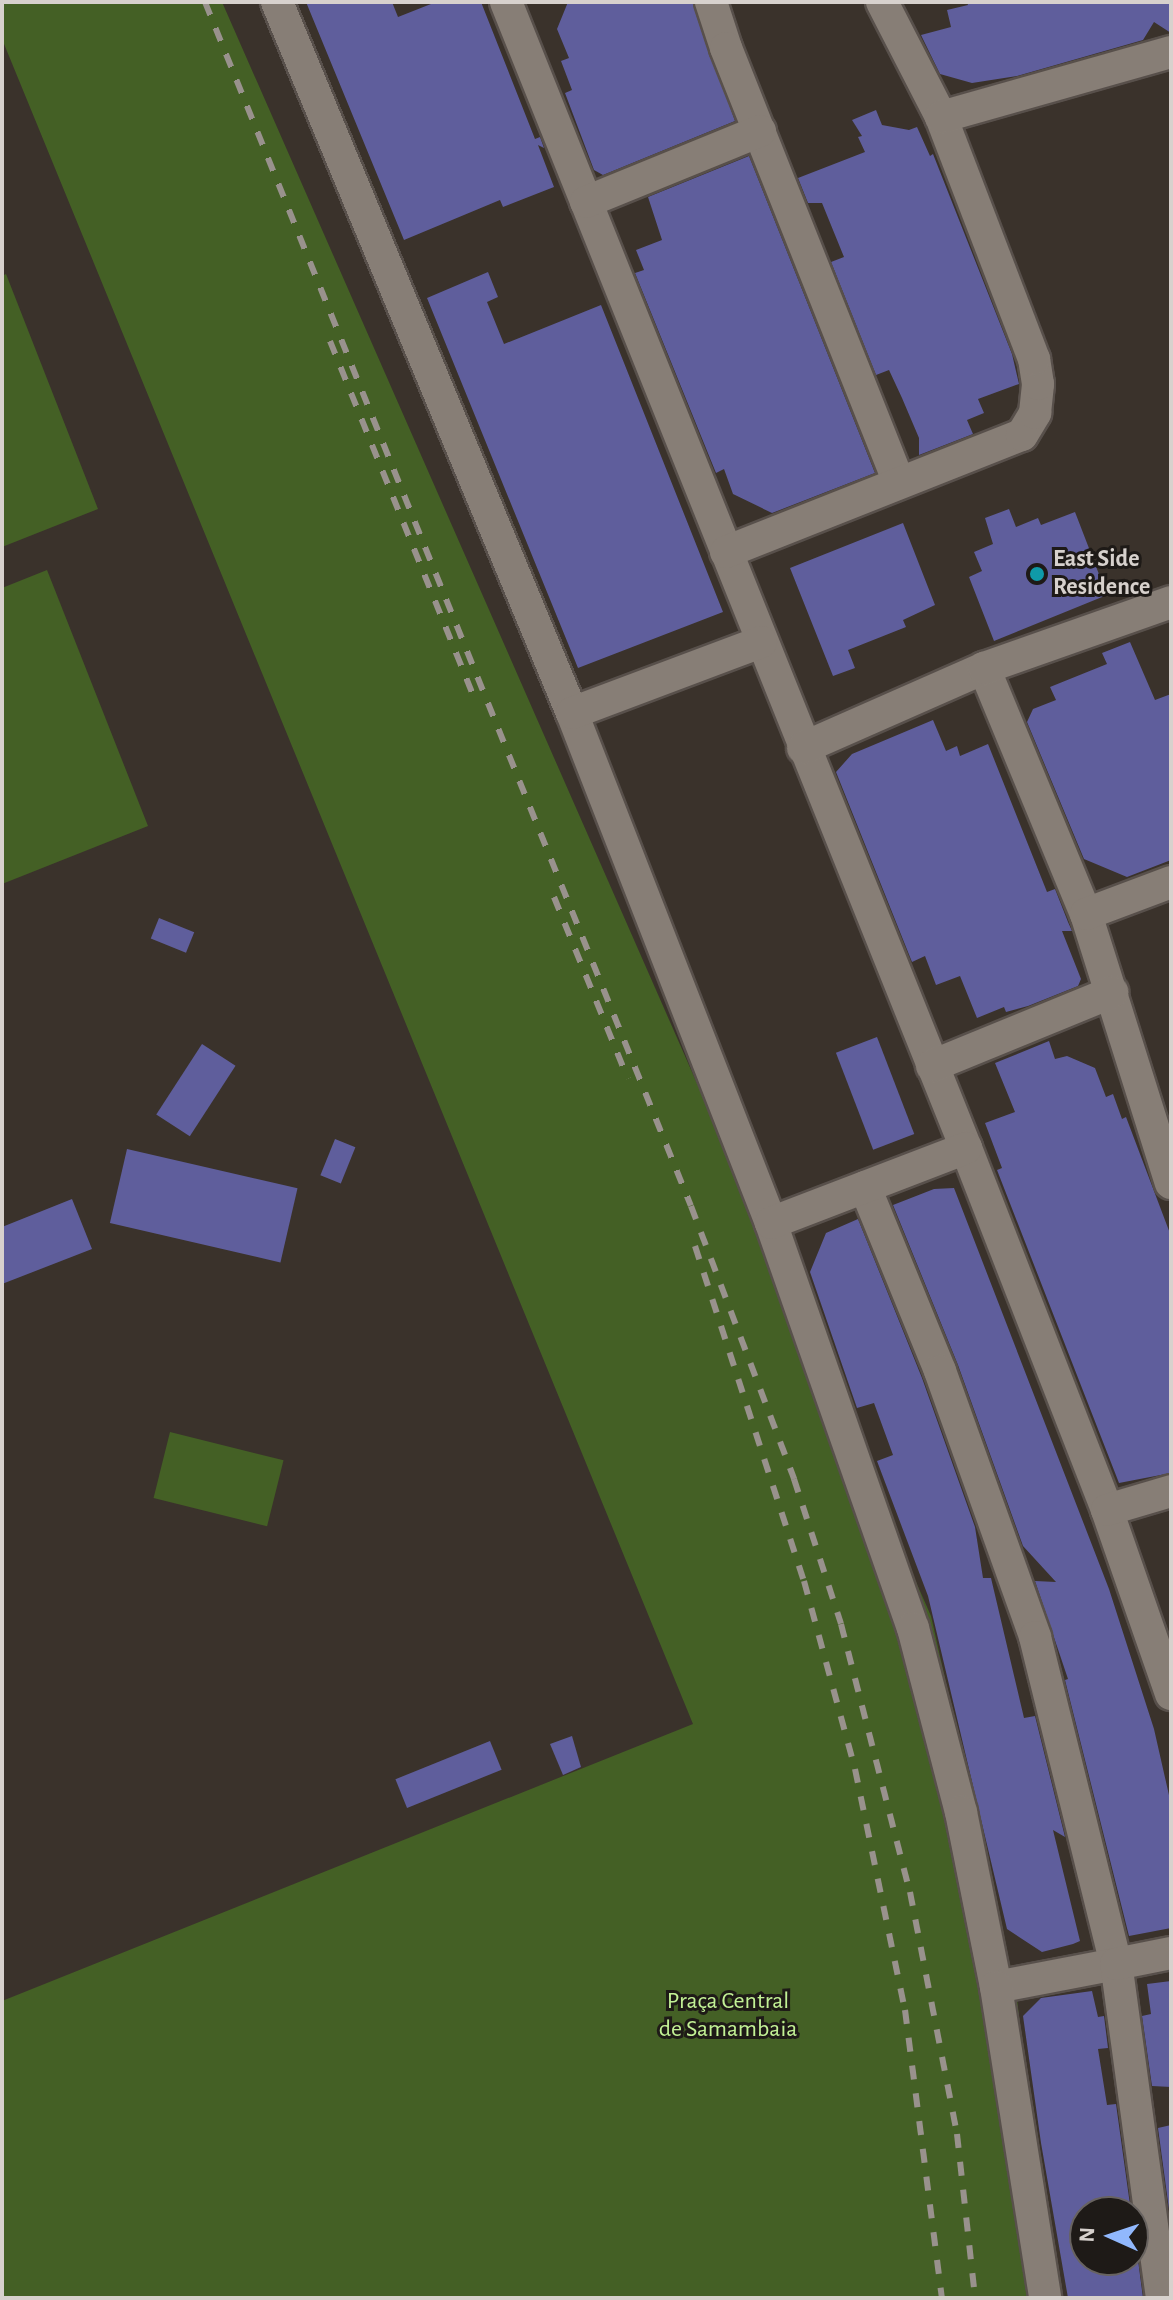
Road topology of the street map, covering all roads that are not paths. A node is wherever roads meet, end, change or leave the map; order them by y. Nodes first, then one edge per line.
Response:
1 (277, 2) edge
2 (506, 2) edge
3 (711, 2) edge
4 (882, 2) edge
5 (1171, 52) edge
6 (941, 117) junction
7 (760, 131) junction
8 (586, 202) junction
9 (899, 483) junction
10 (726, 552) junction
11 (1169, 611) edge
12 (761, 642) junction
13 (984, 668) junction
14 (572, 713) junction
15 (803, 748) junction
16 (1171, 882) edge
17 (1086, 914) junction
18 (1112, 992) junction
19 (932, 1066) junction
20 (966, 1148) junction
21 (1171, 1183) edge
22 (865, 1187) junction
23 (771, 1223) junction
24 (1171, 1491) edge
25 (1107, 1510) junction
26 (1169, 1678) edge
27 (1171, 1953) edge
28 (1116, 1964) junction
29 (996, 1987) junction
30 (1045, 2298) edge
31 (1162, 2298) edge

1 - 14 street
2 - 8 street
3 - 7 street
4 - 6 street
5 - 6 street
6 - 9 street
7 - 8 street
7 - 9 street
8 - 10 street
9 - 10 street
10 - 12 street
11 - 13 street
12 - 14 street
12 - 15 street
13 - 15 street
13 - 17 street
14 - 23 street
15 - 19 street
16 - 17 street
17 - 18 street
18 - 19 street
18 - 21 street
19 - 20 street
20 - 22 street
20 - 25 street
22 - 23 street
22 - 28 street
23 - 29 street
24 - 25 street
25 - 26 street
27 - 28 street
28 - 29 street
28 - 31 street
29 - 30 street

